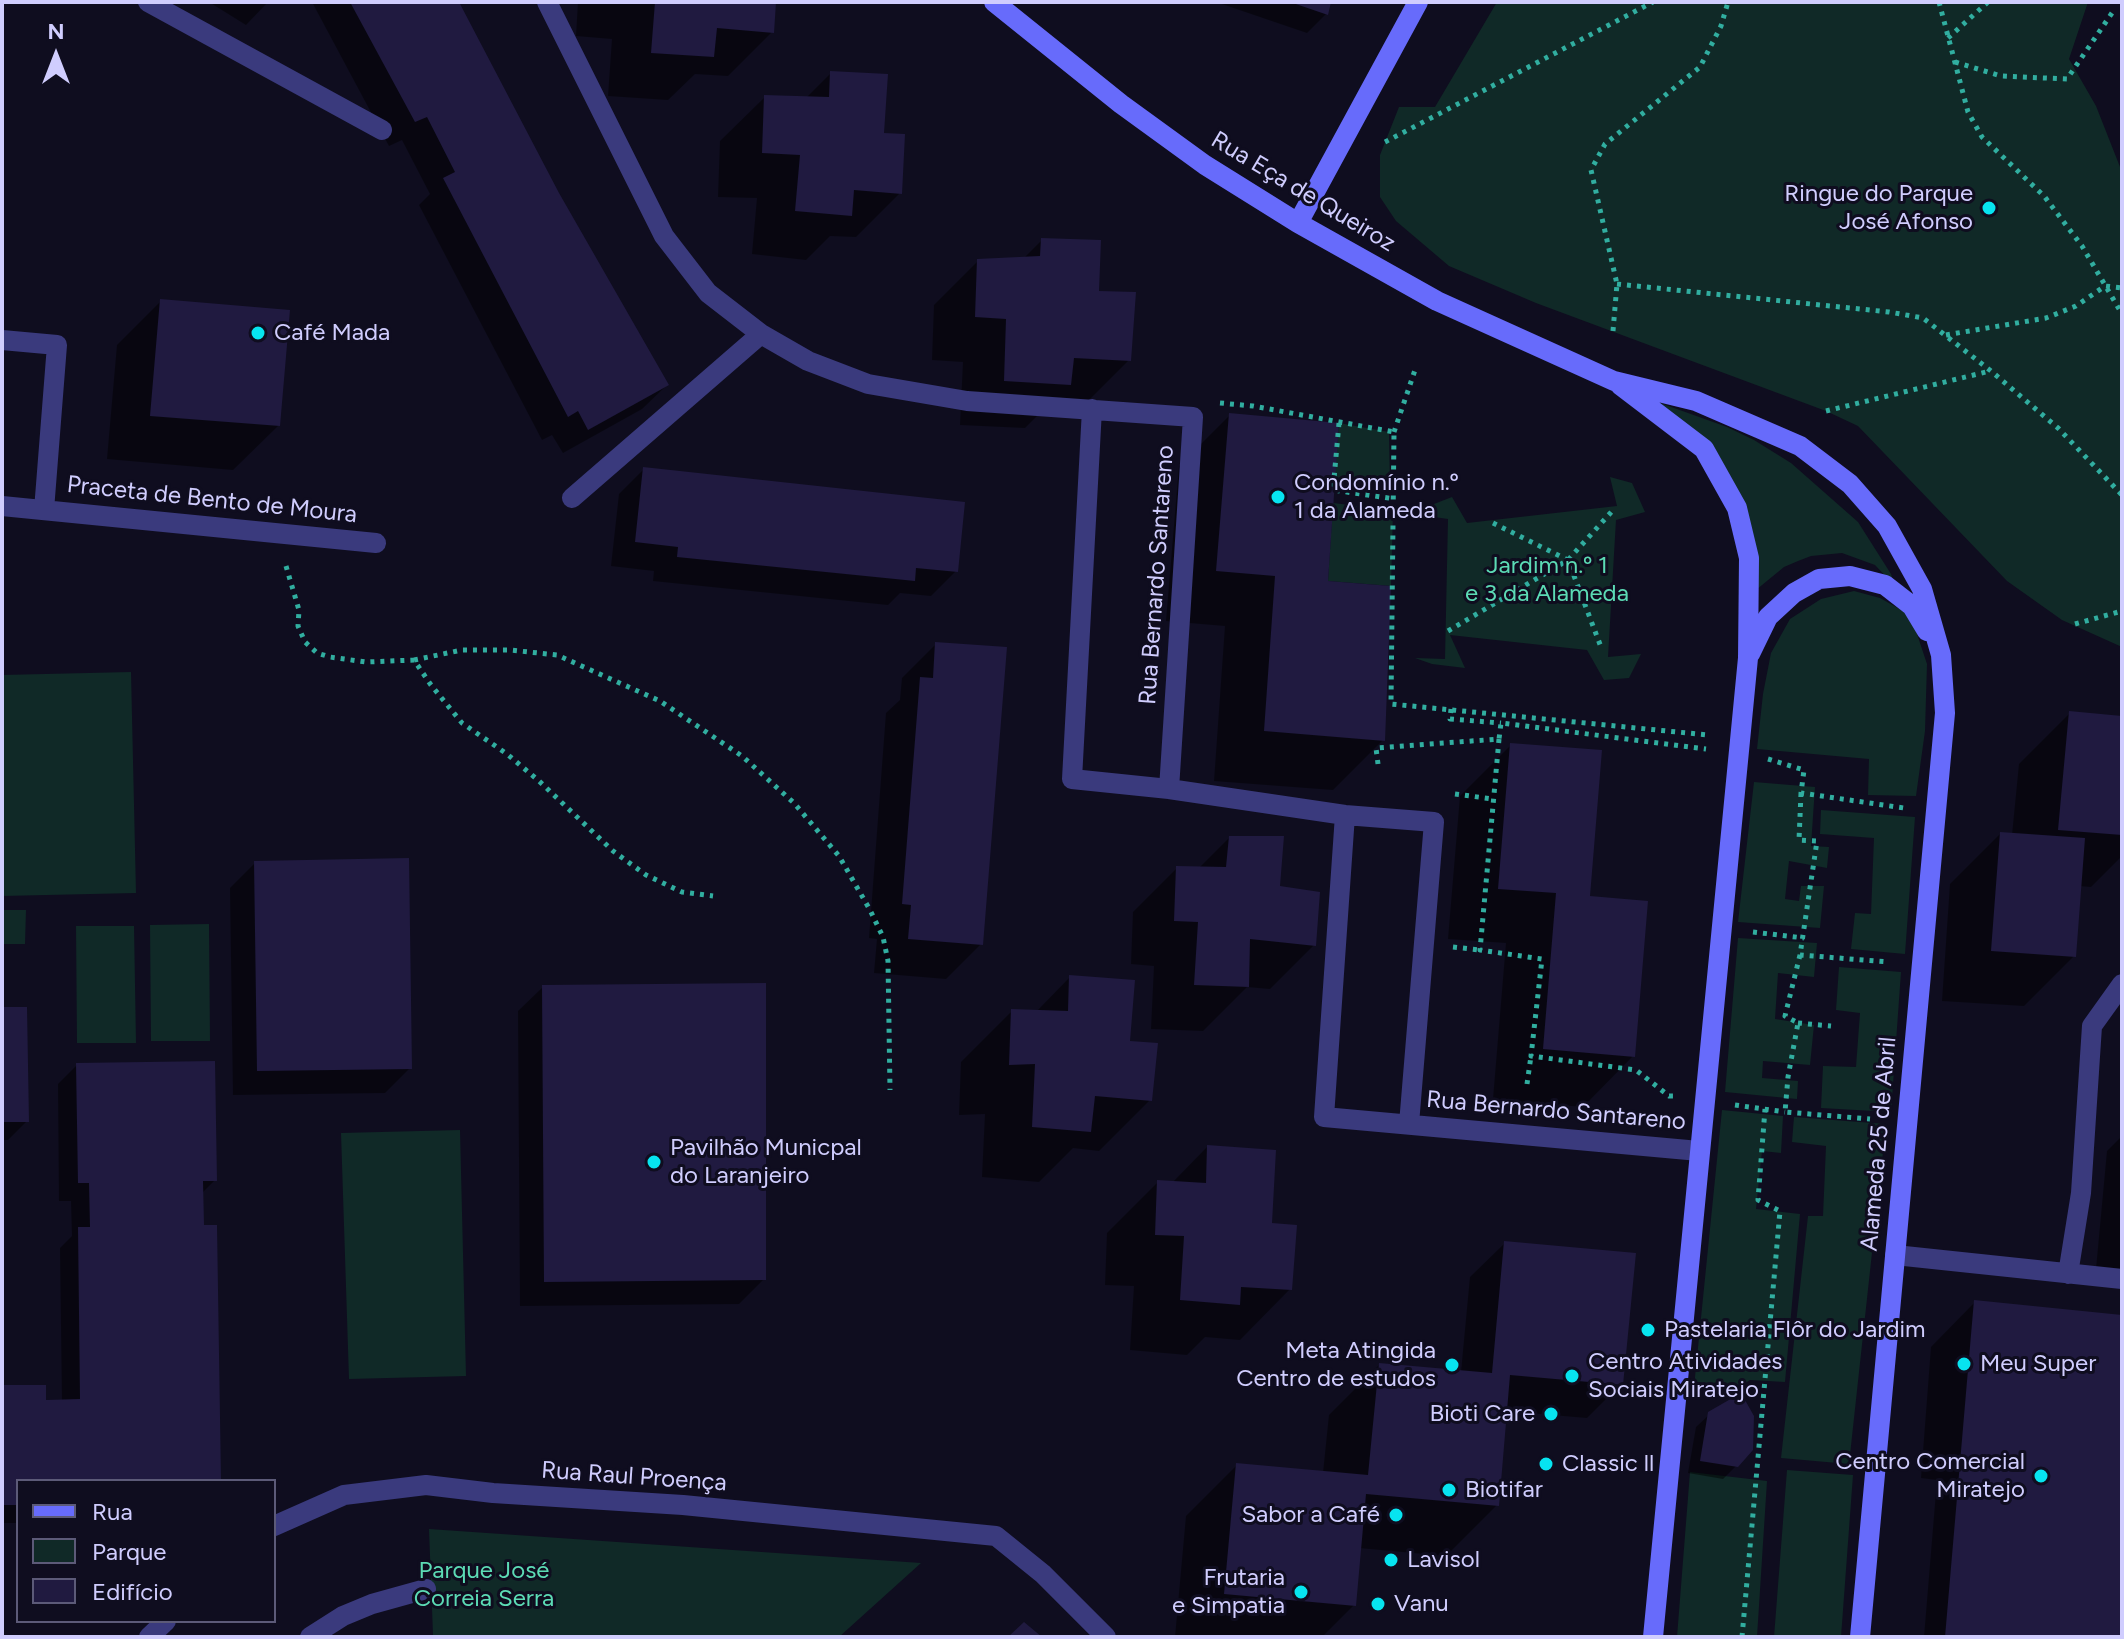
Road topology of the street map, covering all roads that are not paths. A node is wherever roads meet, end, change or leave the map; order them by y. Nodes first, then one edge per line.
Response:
1 (148, 2) edge
2 (547, 2) edge
3 (994, 2) edge
4 (1418, 2) edge
5 (382, 130) dead end
6 (1298, 223) junction
7 (761, 334) junction
8 (2, 340) edge
9 (1614, 381) junction
10 (1092, 409) junction
11 (572, 498) dead end
12 (2, 506) edge
13 (44, 510) junction
14 (376, 543) dead end
15 (1941, 655) junction
16 (1748, 658) junction
17 (1169, 789) junction
18 (1345, 815) junction
19 (2122, 984) edge
20 (1409, 1124) junction
21 (1699, 1151) junction
22 (1895, 1255) junction
23 (2068, 1274) junction
24 (2122, 1279) edge
25 (276, 1525) edge
26 (426, 1589) dead end
27 (164, 1623) edge
28 (149, 1637) edge
29 (310, 1637) edge
30 (1106, 1637) edge
31 (1653, 1637) edge
32 (1860, 1637) edge

1 - 5 street
2 - 7 street, Rua Bernardo Santareno
3 - 6 main road, Rua Eça de Queiroz
4 - 6 main road
6 - 9 main road, Rua Eça de Queiroz
7 - 10 street, Rua Bernardo Santareno
7 - 11 street
8 - 13 street, Praceta de Bento de Moura
9 - 15 main road, Alameda 25 de Abril
9 - 16 main road, Alameda 25 de Abril
10 - 17 street, Rua Bernardo Santareno
10 - 17 street, Rua Bernardo Santareno
12 - 13 street, Praceta de Bento de Moura
13 - 14 street, Praceta de Bento de Moura
15 - 16 main road, Alameda 25 de Abril
15 - 22 main road, Alameda 25 de Abril
16 - 21 main road, Alameda 25 de Abril
17 - 18 street, Rua Bernardo Santareno
18 - 20 street, Rua Bernardo Santareno
18 - 20 street, Rua Bernardo Santareno
19 - 23 street
20 - 21 street, Rua Bernardo Santareno
21 - 31 main road, Alameda 25 de Abril
22 - 23 street
22 - 32 main road, Alameda 25 de Abril
23 - 24 street
25 - 30 street, Rua Raul Proença
26 - 29 street
27 - 28 street

